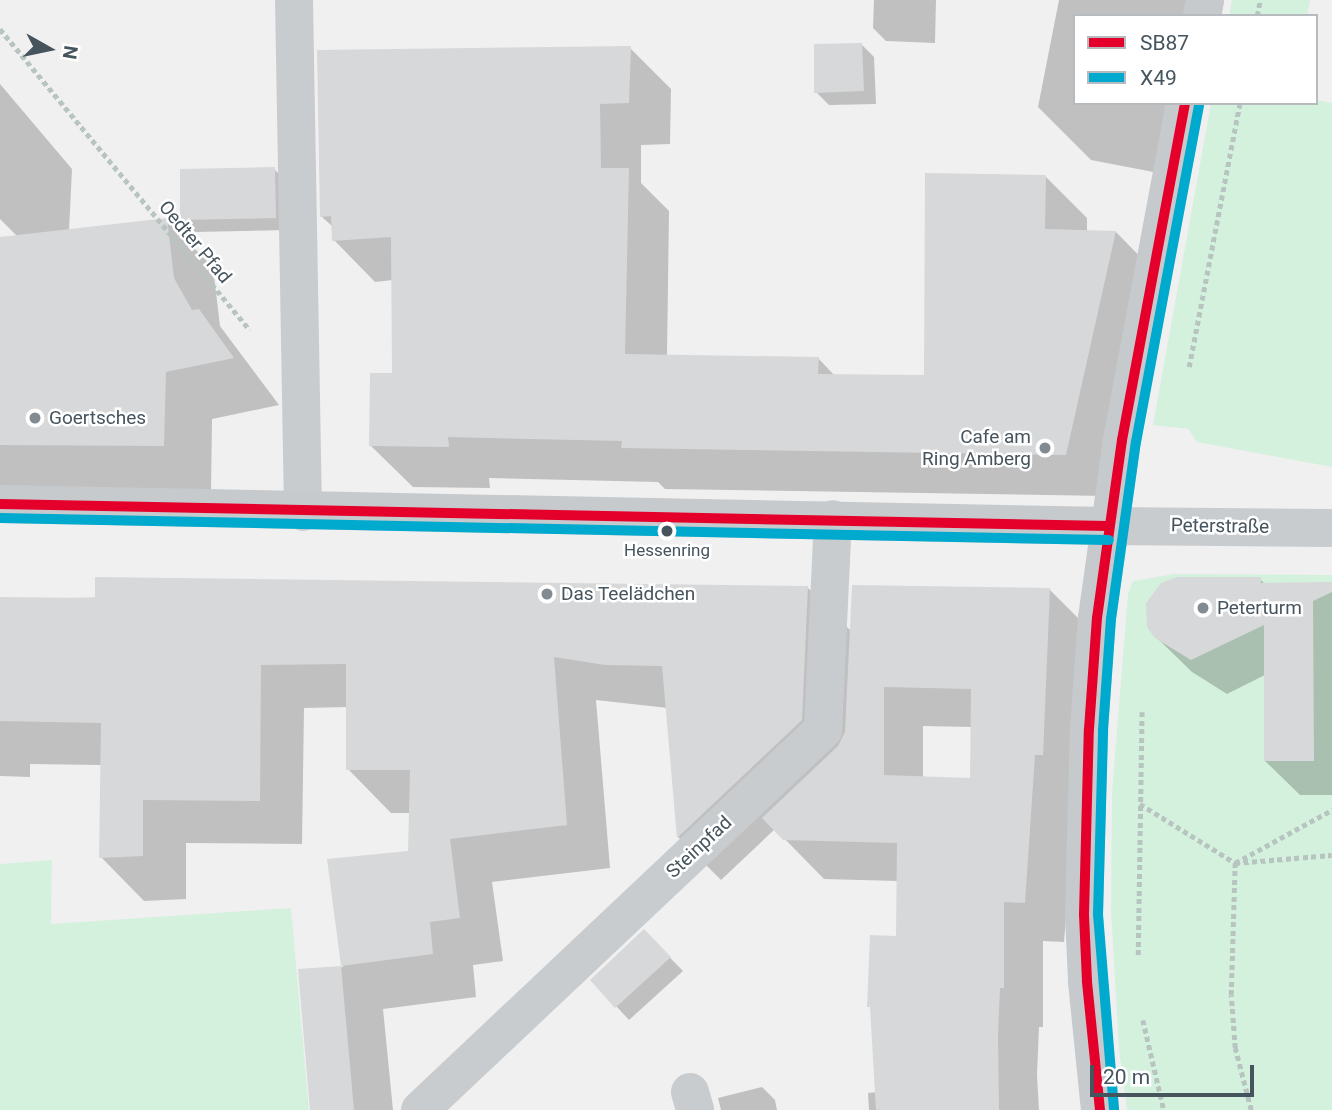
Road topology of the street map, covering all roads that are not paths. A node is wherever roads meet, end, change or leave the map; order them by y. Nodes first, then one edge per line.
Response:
1 (294, 0) edge
2 (1185, 105) edge
3 (0, 504) edge
4 (303, 512) junction
5 (833, 519) junction
6 (1109, 526) junction
7 (1332, 528) edge
8 (421, 1110) edge
9 (1100, 1110) edge

1 - 4 street
2 - 6 main road
3 - 4 main road
4 - 5 main road
5 - 6 main road
5 - 8 street, Steinpfad
6 - 7 street, Peterstraße
6 - 9 main road

